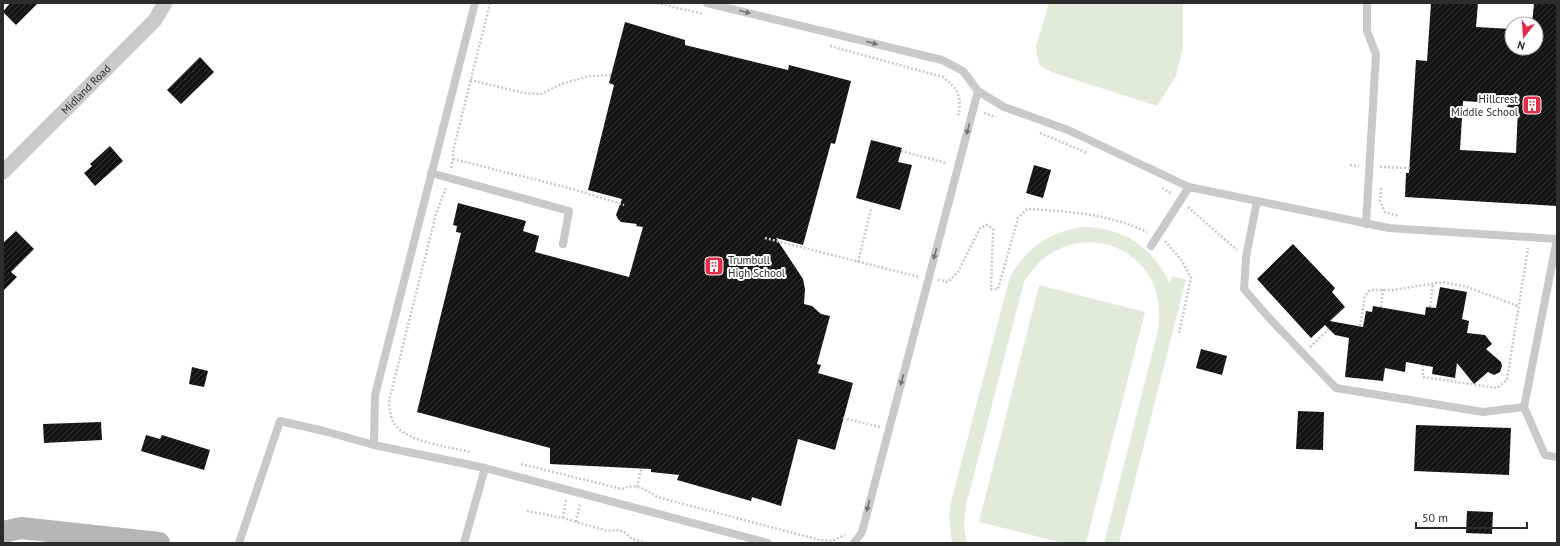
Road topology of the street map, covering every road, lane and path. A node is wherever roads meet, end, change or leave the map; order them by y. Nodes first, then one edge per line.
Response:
1 (165, 3) edge
2 (475, 3) edge
3 (490, 3) edge
4 (656, 3) edge
5 (708, 3) edge
6 (1368, 3) edge
7 (708, 15) dead end
8 (830, 46) dead end
9 (612, 74) dead end
10 (470, 80) junction
11 (978, 91) junction
12 (956, 125) dead end
13 (901, 151) dead end
14 (948, 155) dead end
15 (453, 159) junction
16 (1383, 159) dead end
17 (946, 163) junction
18 (945, 169) dead end
19 (3, 172) edge
20 (431, 173) junction
21 (1382, 174) dead end
22 (449, 177) junction
23 (1381, 180) dead end
24 (1189, 186) junction
25 (1257, 201) junction
26 (624, 205) dead end
27 (871, 209) dead end
28 (1405, 218) dead end
29 (1366, 224) junction
30 (1158, 237) junction
31 (765, 238) dead end
32 (1557, 239) edge
33 (563, 244) dead end
34 (1151, 246) dead end
35 (1526, 248) dead end
36 (858, 262) junction
37 (919, 269) dead end
38 (918, 277) junction
39 (928, 279) junction
40 (916, 284) dead end
41 (1432, 284) junction
42 (1383, 289) junction
43 (1518, 306) junction
44 (1381, 307) dead end
45 (1430, 307) dead end
46 (1360, 326) dead end
47 (1179, 332) dead end
48 (1423, 365) dead end
49 (1524, 407) junction
50 (843, 418) dead end
51 (882, 419) dead end
52 (880, 427) junction
53 (878, 434) dead end
54 (374, 445) junction
55 (472, 452) dead end
56 (1557, 457) edge
57 (518, 464) dead end
58 (485, 468) junction
59 (641, 468) dead end
60 (636, 487) junction
61 (527, 511) dead end
62 (851, 531) dead end
63 (3, 532) edge
64 (159, 543) edge
65 (239, 543) edge
66 (464, 543) edge
67 (646, 543) edge
68 (767, 543) edge
69 (854, 543) edge

1 - 19 street, Midland Road
2 - 20 lane
3 - 10 path
4 - 7 path
5 -> 11 lane
6 - 29 lane
8 - 12 path
9 - 10 path
10 - 15 path
11 - 24 lane
11 -> 39 lane
13 - 17 path
14 - 17 path
15 - 22 path
15 - 26 path
16 - 21 path
17 - 18 path
20 - 22 lane
20 - 54 lane
22 - 33 lane
22 - 55 path
23 - 28 path
24 - 25 lane
24 - 30 lane
25 - 29 lane
25 - 49 lane
27 - 36 path
29 - 32 lane
30 - 34 lane
30 - 39 path
30 - 47 path
31 - 36 path
32 - 49 lane
35 - 43 path
36 - 38 path
37 - 38 path
38 - 39 path
38 - 40 path
39 -> 69 lane
41 - 42 path
41 - 43 path
41 - 45 path
42 - 44 path
42 - 46 path
43 - 48 path
49 - 56 lane
50 - 52 path
51 - 52 path
52 - 53 path
54 - 58 lane
54 - 65 lane
57 - 60 path
58 - 66 lane
58 - 68 lane
59 - 60 path
60 - 62 path
61 - 67 path
63 - 64 street

